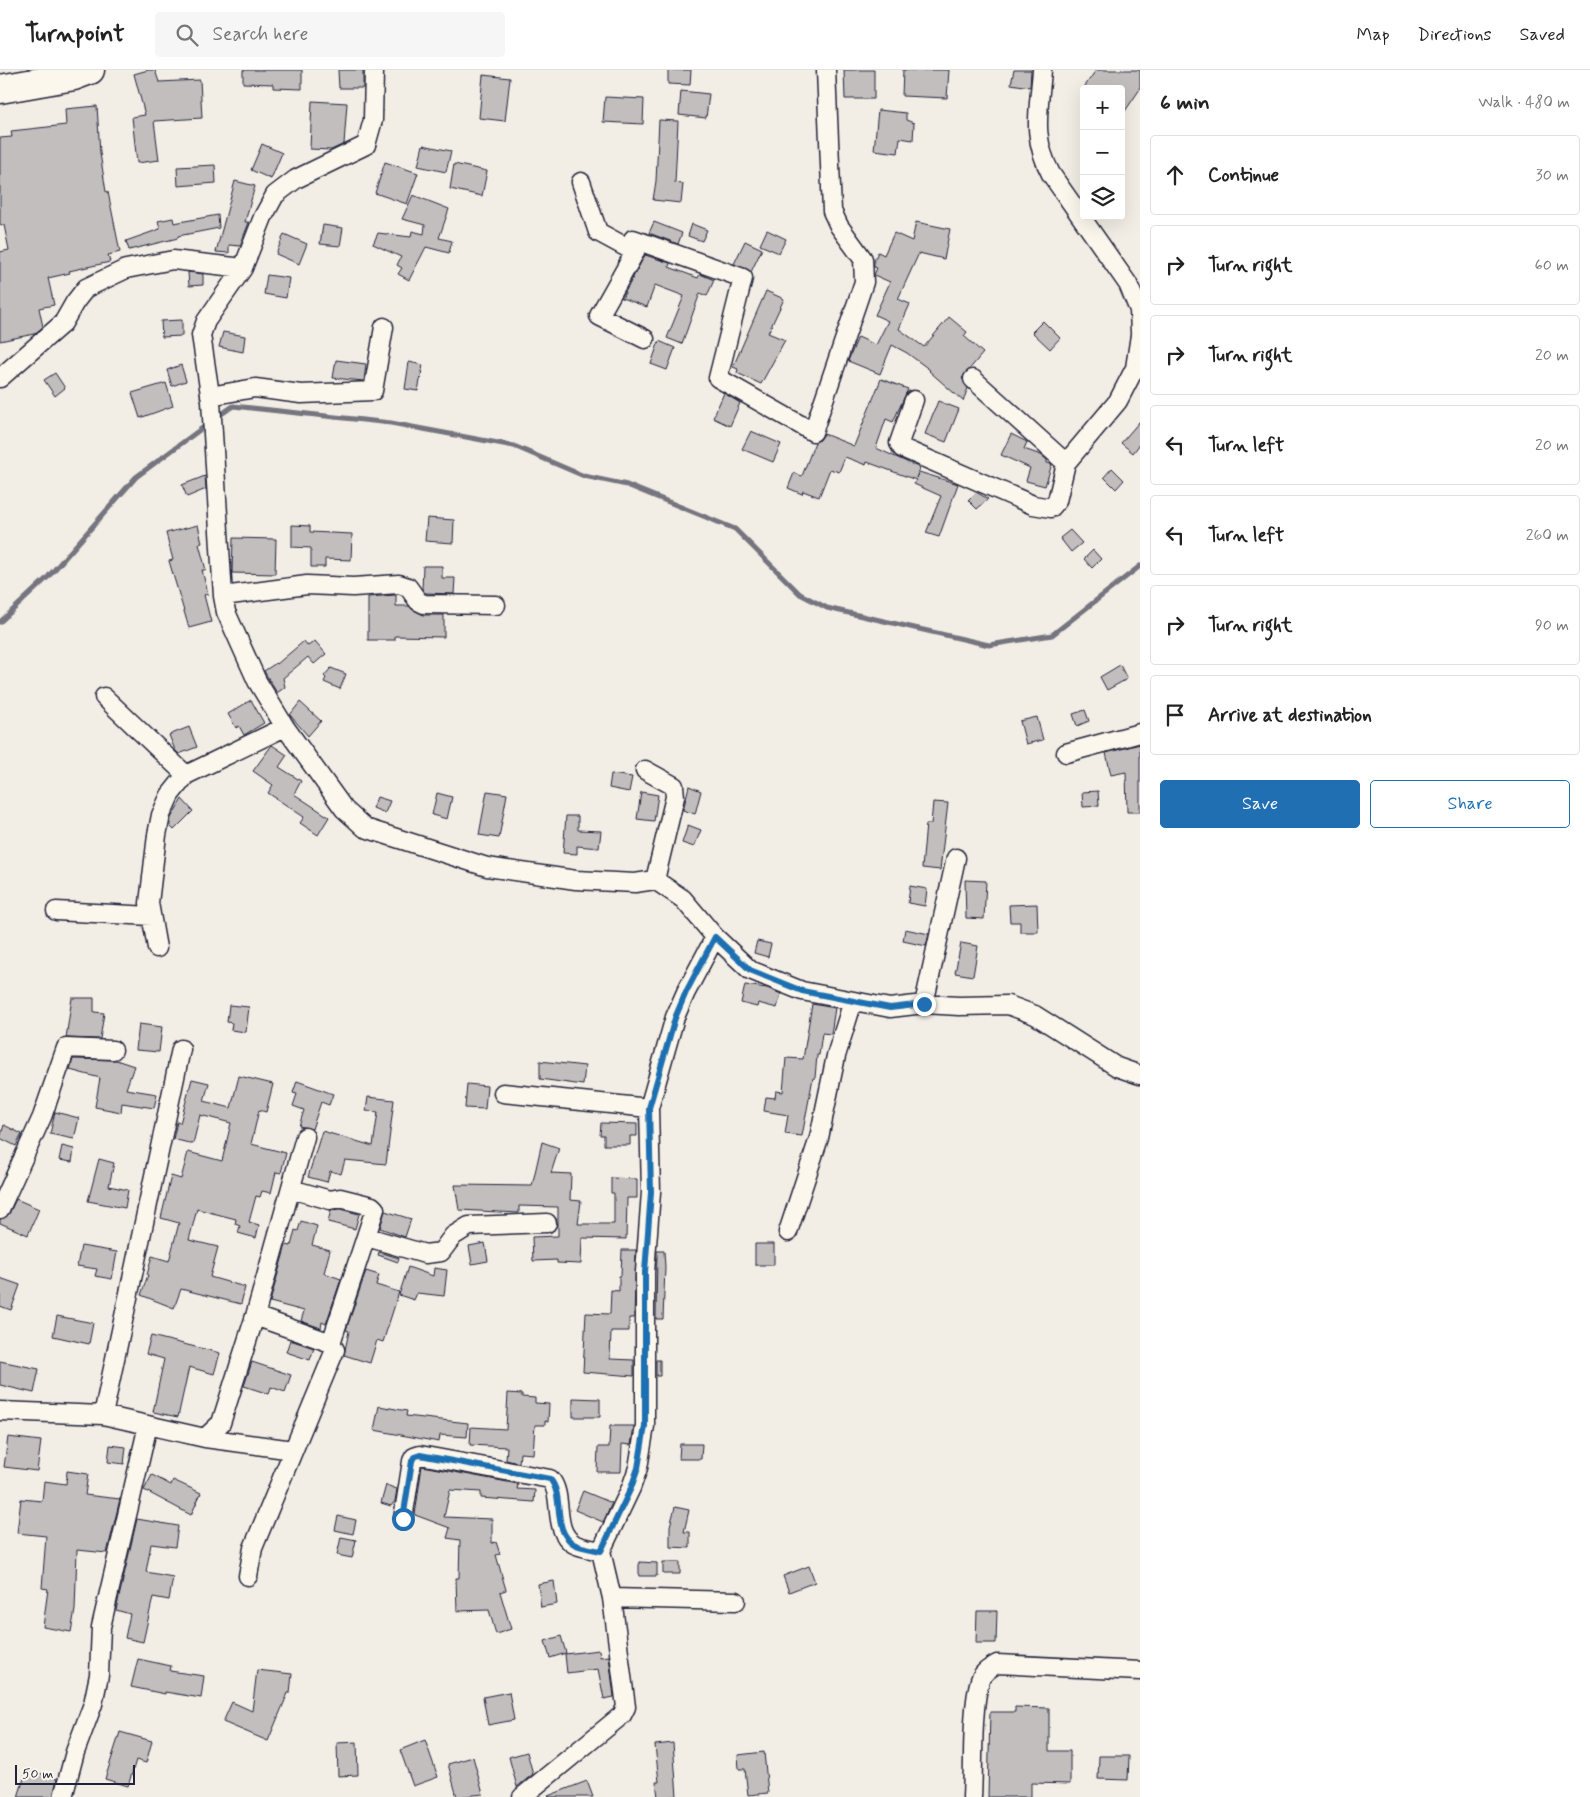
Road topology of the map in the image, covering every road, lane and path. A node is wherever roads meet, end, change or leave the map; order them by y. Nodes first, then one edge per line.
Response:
1 (90, 70) edge
2 (374, 70) edge
3 (826, 70) edge
4 (1042, 70) edge
5 (0, 89) edge
6 (581, 182) dead end
7 (635, 252) junction
8 (243, 268) junction
9 (384, 327) dead end
10 (1140, 334) edge
11 (646, 339) dead end
12 (0, 378) edge
13 (972, 379) dead end
14 (210, 398) junction
15 (914, 400) dead end
16 (1066, 463) junction
17 (223, 596) junction
18 (496, 605) dead end
19 (104, 697) dead end
20 (285, 727) junction
21 (1140, 733) edge
22 (1066, 753) dead end
23 (645, 770) dead end
24 (186, 775) junction
25 (956, 858) dead end
26 (656, 880) junction
27 (56, 911) dead end
28 (151, 916) junction
29 (715, 937) junction
30 (157, 948) dead end
31 (853, 1001) junction
32 (924, 1004) junction
33 (181, 1049) dead end
34 (112, 1050) dead end
35 (1140, 1075) edge
36 (503, 1093) dead end
37 (649, 1108) junction
38 (305, 1137) dead end
39 (291, 1189) junction
40 (0, 1209) edge
41 (547, 1224) dead end
42 (788, 1232) dead end
43 (367, 1237) junction
44 (255, 1316) junction
45 (331, 1343) junction
46 (0, 1411) edge
47 (103, 1415) junction
48 (148, 1425) junction
49 (205, 1438) junction
50 (293, 1450) junction
51 (403, 1519) dead end
52 (601, 1551) junction
53 (248, 1576) dead end
54 (612, 1598) junction
55 (736, 1600) dead end
56 (1140, 1670) edge
57 (63, 1797) edge
58 (522, 1797) edge
59 (972, 1797) edge

1 - 5 main road
2 - 8 street
3 - 7 street
4 - 10 street
6 - 7 street
7 - 11 street
8 - 12 street
8 - 14 street
9 - 14 street
10 - 16 street
13 - 16 street
14 - 17 street
15 - 16 street
17 - 18 street
17 - 20 street
19 - 24 street
20 - 24 street
20 - 26 street
21 - 22 street
23 - 26 street
24 - 28 street
25 - 32 street
26 - 29 street
27 - 28 street
28 - 30 street
29 - 31 street
29 - 37 street
31 - 32 street
31 - 42 street
32 - 35 street
33 - 47 street
34 - 40 street
36 - 37 street
37 - 52 street
38 - 39 street
39 - 43 street
39 - 44 street
41 - 43 street
43 - 45 street
44 - 45 street
44 - 49 street
45 - 50 street
46 - 47 street
47 - 48 street
48 - 49 street
48 - 57 street
49 - 50 street
50 - 53 street
51 - 52 street
52 - 54 street
54 - 55 street
54 - 58 street
56 - 59 street

